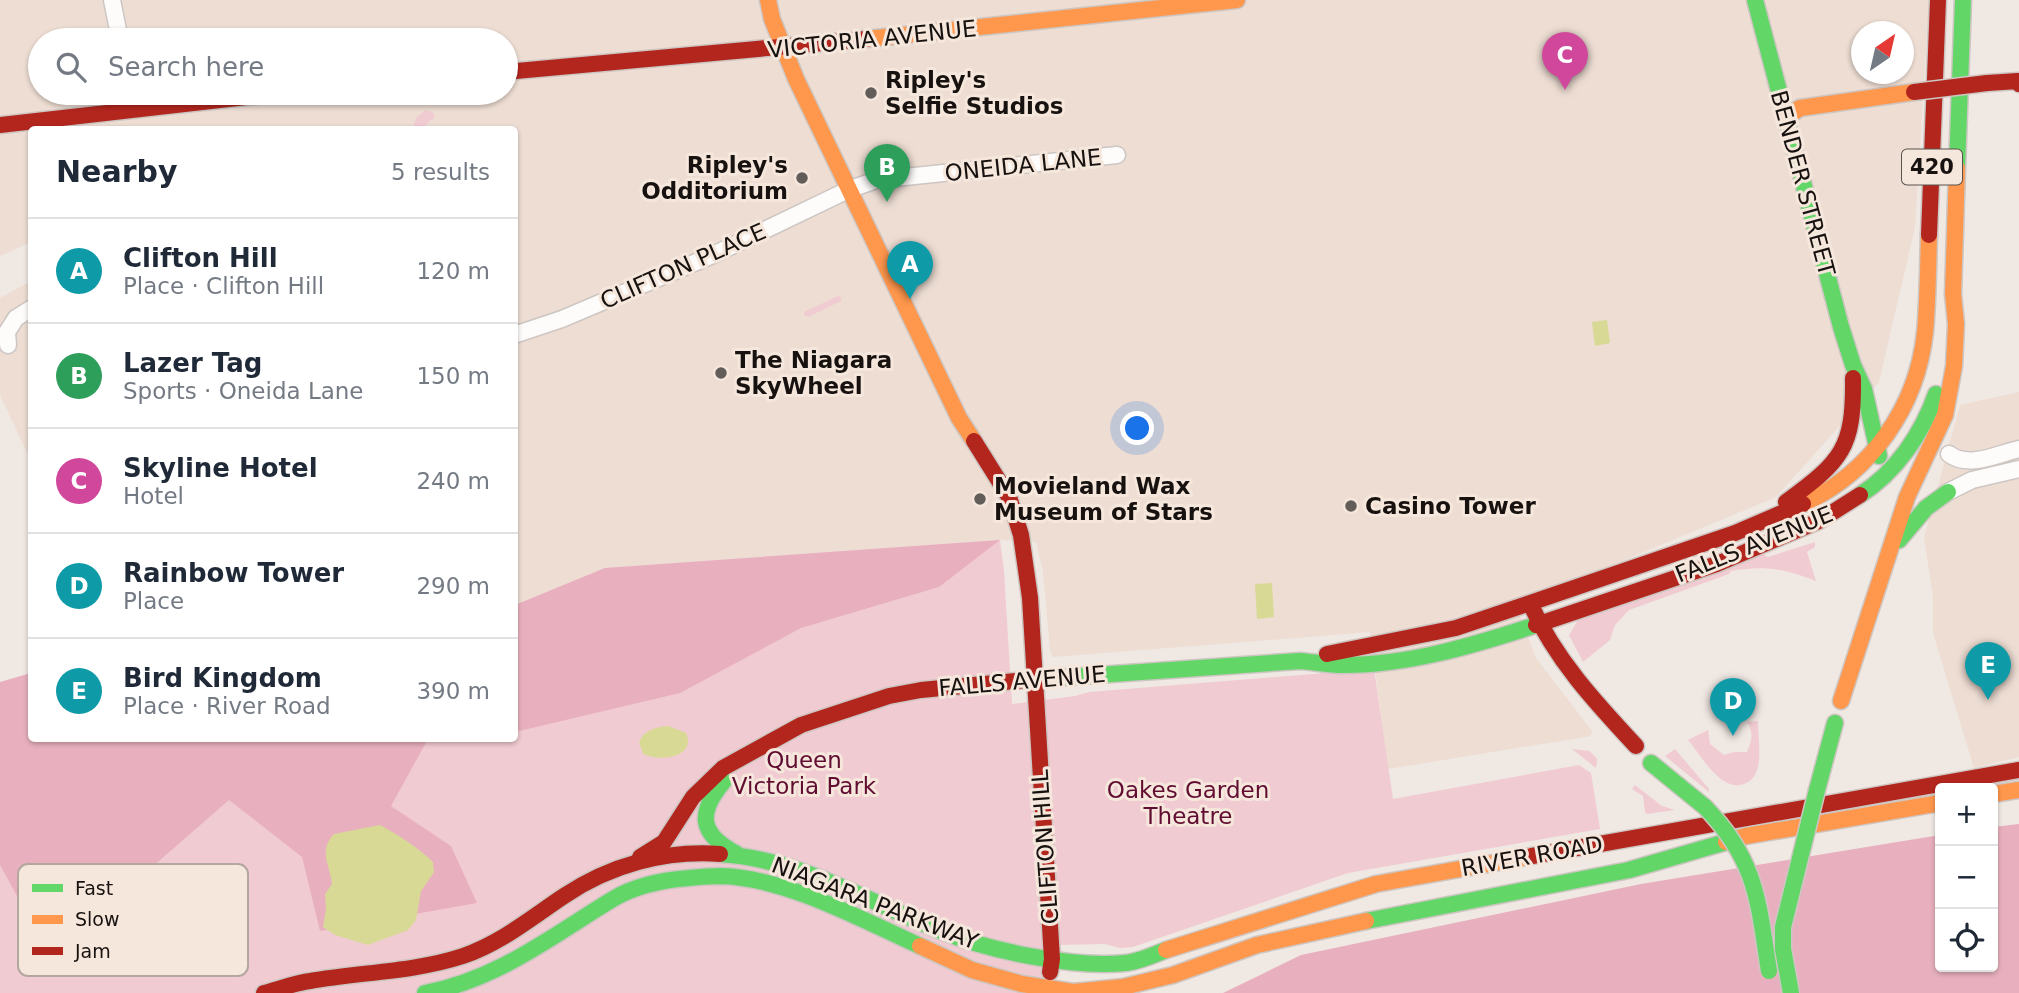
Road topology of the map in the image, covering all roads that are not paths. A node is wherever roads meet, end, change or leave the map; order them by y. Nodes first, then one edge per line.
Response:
1 (112, 0) edge
2 (768, 0) edge
3 (1237, 0) edge
4 (1755, 0) edge
5 (1938, 0) edge
6 (1963, 0) edge
7 (118, 28) edge
8 (784, 48) junction
9 (518, 71) edge
10 (2019, 82) edge
11 (106, 105) edge
12 (1785, 118) junction
13 (0, 125) edge
14 (1117, 155) dead end
15 (848, 190) junction
16 (1953, 294) junction
17 (28, 310) edge
18 (518, 334) edge
19 (8, 345) dead end
20 (1853, 365) junction
21 (1941, 425) junction
22 (2019, 449) edge
23 (1877, 451) junction
24 (1949, 454) joint
25 (2019, 469) edge
26 (1884, 476) junction
27 (1948, 492) joint
28 (1745, 530) junction
29 (1884, 568) junction
30 (1530, 603) junction
31 (1538, 623) junction
32 (1300, 660) junction
33 (1035, 679) junction
34 (1841, 701) dead end
35 (1835, 723) dead end
36 (1636, 746) dead end
37 (756, 750) junction
38 (1651, 763) dead end
39 (2019, 769) edge
40 (2019, 789) edge
41 (1998, 793) edge
42 (1935, 804) edge
43 (739, 856) junction
44 (608, 872) junction
45 (1052, 959) junction
46 (1048, 989) junction
47 (264, 993) edge
48 (425, 993) edge
49 (1773, 993) edge
50 (1791, 993) edge

1 - 7 street
2 - 8 main road, CLIFTON HILL
3 - 8 main road, VICTORIA AVENUE
4 - 12 main road, BENDER STREET
5 - 23 main road, FALLS AVENUE / 420
6 - 16 main road, FALLS AVENUE / 420
8 - 9 main road, VICTORIA AVENUE
8 - 15 main road, CLIFTON HILL
10 - 12 main road, bridge
11 - 13 main road
12 - 20 main road, BENDER STREET
14 - 15 street, ONEIDA LANE
15 - 18 street, CLIFTON PLACE
15 - 33 main road, CLIFTON HILL
16 - 21 main road
16 - 26 main road, FALLS AVENUE
17 - 19 street
20 - 23 main road, BENDER STREET
20 - 28 main road, BENDER STREET
21 - 24 main road
21 - 29 main road
22 - 24 street
23 - 26 main road, BENDER STREET
23 - 28 main road, FALLS AVENUE / 420
25 - 27 street
26 - 31 main road, FALLS AVENUE
27 - 29 main road
28 - 30 main road, FALLS AVENUE / 420
29 - 34 main road
30 - 31 main road
30 - 32 main road, FALLS AVENUE
31 - 32 main road, FALLS AVENUE
31 - 36 main road
32 - 33 main road, FALLS AVENUE
33 - 37 main road, FALLS AVENUE
33 - 45 main road, CLIFTON HILL
35 - 50 main road, bridge
37 - 43 main road, FALLS AVENUE
37 - 44 main road, FALLS AVENUE
38 - 49 main road, bridge
39 - 45 main road, RIVER ROAD
40 - 41 main road
42 - 46 main road, RIVER ROAD
43 - 44 main road, NIAGARA PARKWAY
43 - 45 main road, NIAGARA PARKWAY
44 - 47 main road, NIAGARA PARKWAY
45 - 46 main road, CLIFTON HILL
46 - 48 main road, NIAGARA PARKWAY

